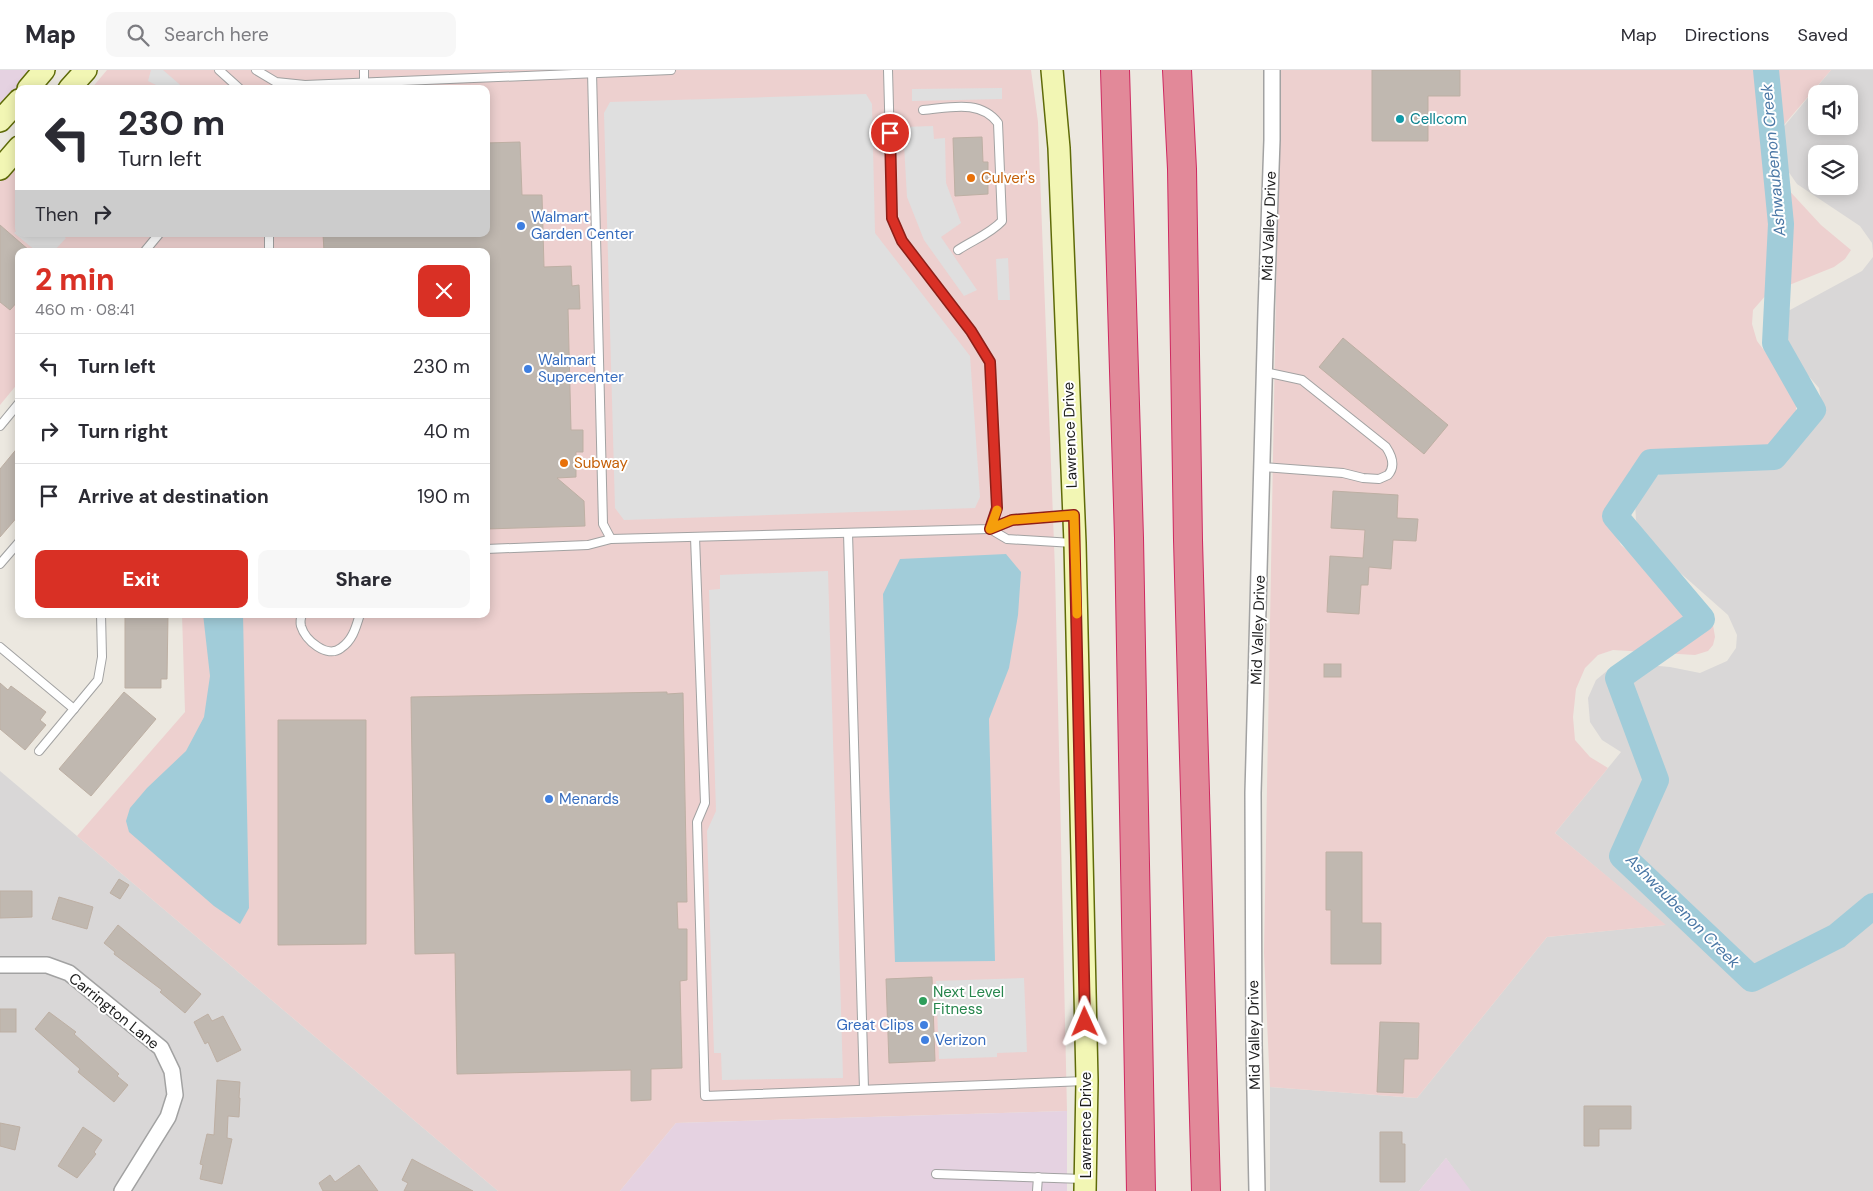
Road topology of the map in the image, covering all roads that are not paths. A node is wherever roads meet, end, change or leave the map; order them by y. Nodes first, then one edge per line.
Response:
1 (44, 70) edge
2 (86, 70) edge
3 (219, 70) edge
4 (256, 70) edge
5 (364, 70) edge
6 (671, 70) edge
7 (888, 70) edge
8 (1052, 70) edge
9 (1115, 70) edge
10 (1177, 70) edge
11 (1272, 70) edge
12 (594, 71) edge
13 (364, 83) junction
14 (31, 85) edge
15 (73, 85) edge
16 (236, 85) edge
17 (279, 85) edge
18 (309, 85) edge
19 (15, 104) edge
20 (923, 110) dead end
21 (0, 121) edge
22 (15, 152) edge
23 (0, 169) edge
24 (157, 237) edge
25 (147, 248) edge
26 (958, 250) dead end
27 (1264, 372) junction
28 (15, 408) edge
29 (0, 426) edge
30 (1263, 467) junction
31 (1074, 515) junction
32 (990, 529) junction
33 (848, 533) junction
34 (695, 537) junction
35 (611, 538) junction
36 (1075, 543) junction
37 (15, 547) edge
38 (490, 549) edge
39 (0, 564) edge
40 (101, 618) edge
41 (301, 618) edge
42 (359, 618) edge
43 (0, 647) edge
44 (74, 709) junction
45 (39, 751) dead end
46 (0, 965) edge
47 (1087, 1081) junction
48 (864, 1090) junction
49 (936, 1174) dead end
50 (1038, 1177) junction
51 (1085, 1185) edge
52 (122, 1191) edge
53 (1037, 1191) edge
54 (1141, 1191) edge
55 (1206, 1191) edge
56 (1257, 1191) edge

1 - 14 main road
2 - 15 main road
3 - 16 lane
4 - 17 lane
5 - 13 lane
6 - 12 lane
7 - 32 lane
8 - 31 main road, Lawrence Drive
9 - 54 highway
10 - 55 highway
11 - 27 street, Mid Valley Drive
12 - 13 lane
12 - 35 lane
13 - 18 lane
19 - 21 main road
20 - 26 lane
22 - 23 main road
24 - 25 lane
27 - 30 street, Mid Valley Drive
27 - 30 lane
28 - 29 lane
30 - 56 street, Mid Valley Drive
31 - 32 lane
31 - 36 main road, Lawrence Drive
32 - 33 lane
32 - 36 lane
33 - 34 lane
33 - 48 lane
34 - 35 lane
34 - 48 lane
35 - 38 lane
36 - 47 main road, Lawrence Drive
37 - 39 lane
40 - 44 lane
41 - 42 lane
43 - 44 lane
44 - 45 lane
46 - 52 street, Carrington Lane
47 - 48 lane
47 - 51 main road, Lawrence Drive
49 - 50 lane
50 - 51 lane
50 - 53 lane

